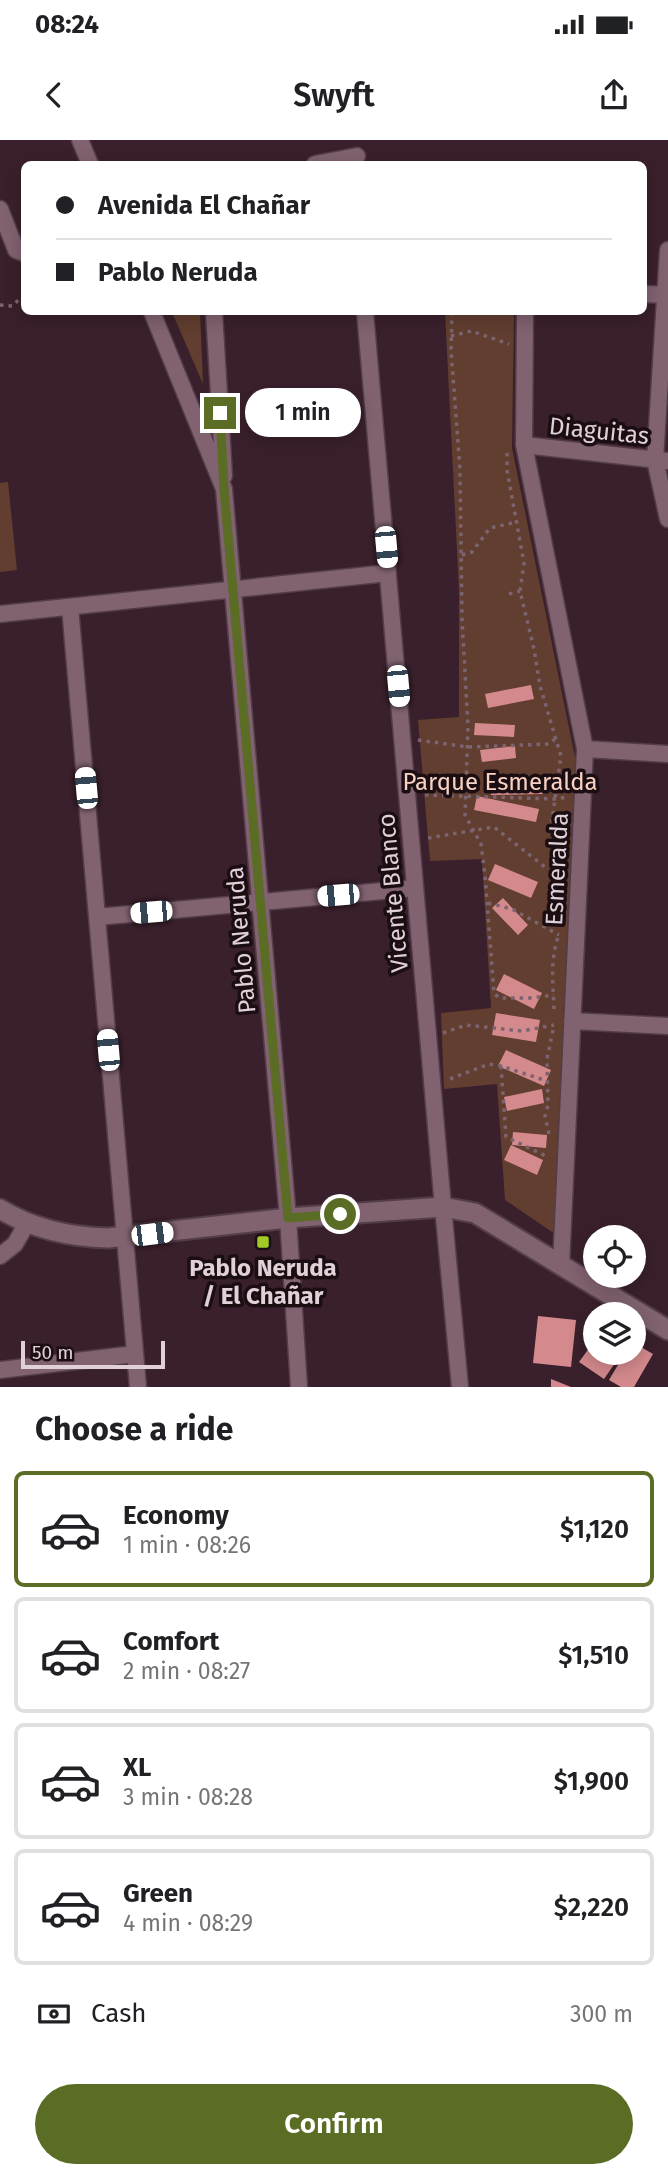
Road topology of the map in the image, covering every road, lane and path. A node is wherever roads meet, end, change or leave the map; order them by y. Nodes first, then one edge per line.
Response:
1 (80, 140) edge
2 (357, 153) edge
3 (89, 161) edge
4 (326, 161) edge
5 (0, 209) edge
6 (668, 250) edge
7 (21, 252) edge
8 (647, 294) edge
9 (667, 295) edge
10 (21, 298) edge
11 (0, 305) edge
12 (153, 315) edge
13 (214, 315) edge
14 (365, 315) edge
15 (452, 315) edge
16 (525, 315) edge
17 (510, 333) dead end
18 (451, 336) junction
19 (524, 445) junction
20 (507, 446) dead end
21 (662, 460) edge
22 (224, 489) junction
23 (668, 519) edge
24 (516, 522) junction
25 (461, 555) junction
26 (388, 573) junction
27 (233, 590) junction
28 (520, 591) junction
29 (509, 594) dead end
30 (70, 607) junction
31 (0, 614) edge
32 (557, 737) junction
33 (402, 738) junction
34 (468, 747) junction
35 (585, 749) junction
36 (668, 754) edge
37 (466, 794) junction
38 (583, 794) junction
39 (407, 795) junction
40 (555, 799) junction
41 (473, 829) junction
42 (411, 841) junction
43 (557, 865) junction
44 (561, 884) dead end
45 (415, 888) junction
46 (260, 901) junction
47 (488, 903) junction
48 (97, 916) junction
49 (554, 995) junction
50 (572, 1021) junction
51 (554, 1025) junction
52 (668, 1026) edge
53 (428, 1038) junction
54 (501, 1066) junction
55 (547, 1081) junction
56 (432, 1086) junction
57 (550, 1137) dead end
58 (551, 1145) dead end
59 (548, 1157) junction
60 (565, 1181) junction
61 (443, 1207) junction
62 (0, 1209) edge
63 (288, 1218) junction
64 (27, 1223) junction
65 (125, 1237) junction
66 (0, 1256) edge
67 (561, 1266) junction
68 (666, 1324) edge
69 (135, 1354) junction
70 (0, 1370) edge
71 (138, 1387) edge
72 (299, 1387) edge
73 (460, 1387) edge

1 - 3 street
2 - 4 street
5 - 7 street
6 - 9 street
8 - 9 street
9 - 21 street
10 - 11 path
12 - 22 street, Pablo Neruda
13 - 22 street, Pablo Neruda
14 - 26 street, Vicente Blanco
15 - 18 path
16 - 19 street, Esmeralda
17 - 18 path
18 - 25 path
19 - 21 street, Diaguitas
19 - 35 street, Esmeralda
20 - 24 path
21 - 23 street
22 - 27 street, Pablo Neruda
24 - 25 path
24 - 28 path
25 - 34 path
26 - 27 street
26 - 33 street, Vicente Blanco
27 - 30 street
27 - 46 street, Pablo Neruda
28 - 29 path
28 - 32 path
30 - 31 street
30 - 48 street
32 - 34 path
32 - 40 path
33 - 34 path
33 - 39 street, Vicente Blanco
34 - 37 path
35 - 36 street
35 - 38 street, Esmeralda
37 - 39 path
37 - 40 path
37 - 41 path
38 - 40 path
38 - 50 street, Esmeralda
39 - 42 street, Vicente Blanco
40 - 43 path
41 - 42 path
41 - 43 path
41 - 47 path
42 - 45 street, Vicente Blanco
43 - 44 path
45 - 46 street
45 - 53 street, Vicente Blanco
46 - 48 street
46 - 63 street, Pablo Neruda
47 - 49 path
47 - 49 path
48 - 65 street
49 - 51 path
50 - 52 street
50 - 60 street, Esmeralda
51 - 53 path
51 - 55 path
53 - 56 street, Vicente Blanco
54 - 55 path
54 - 56 path
54 - 59 path
55 - 57 path
56 - 61 street, Vicente Blanco
58 - 59 path
59 - 60 path
60 - 67 street, Esmeralda
61 - 63 street
61 - 67 street
61 - 73 street, Vicente Blanco
62 - 64 street
63 - 65 street
63 - 72 street, Pablo Neruda
64 - 65 street
64 - 66 street
65 - 69 street
67 - 68 street
69 - 70 street
69 - 71 street

